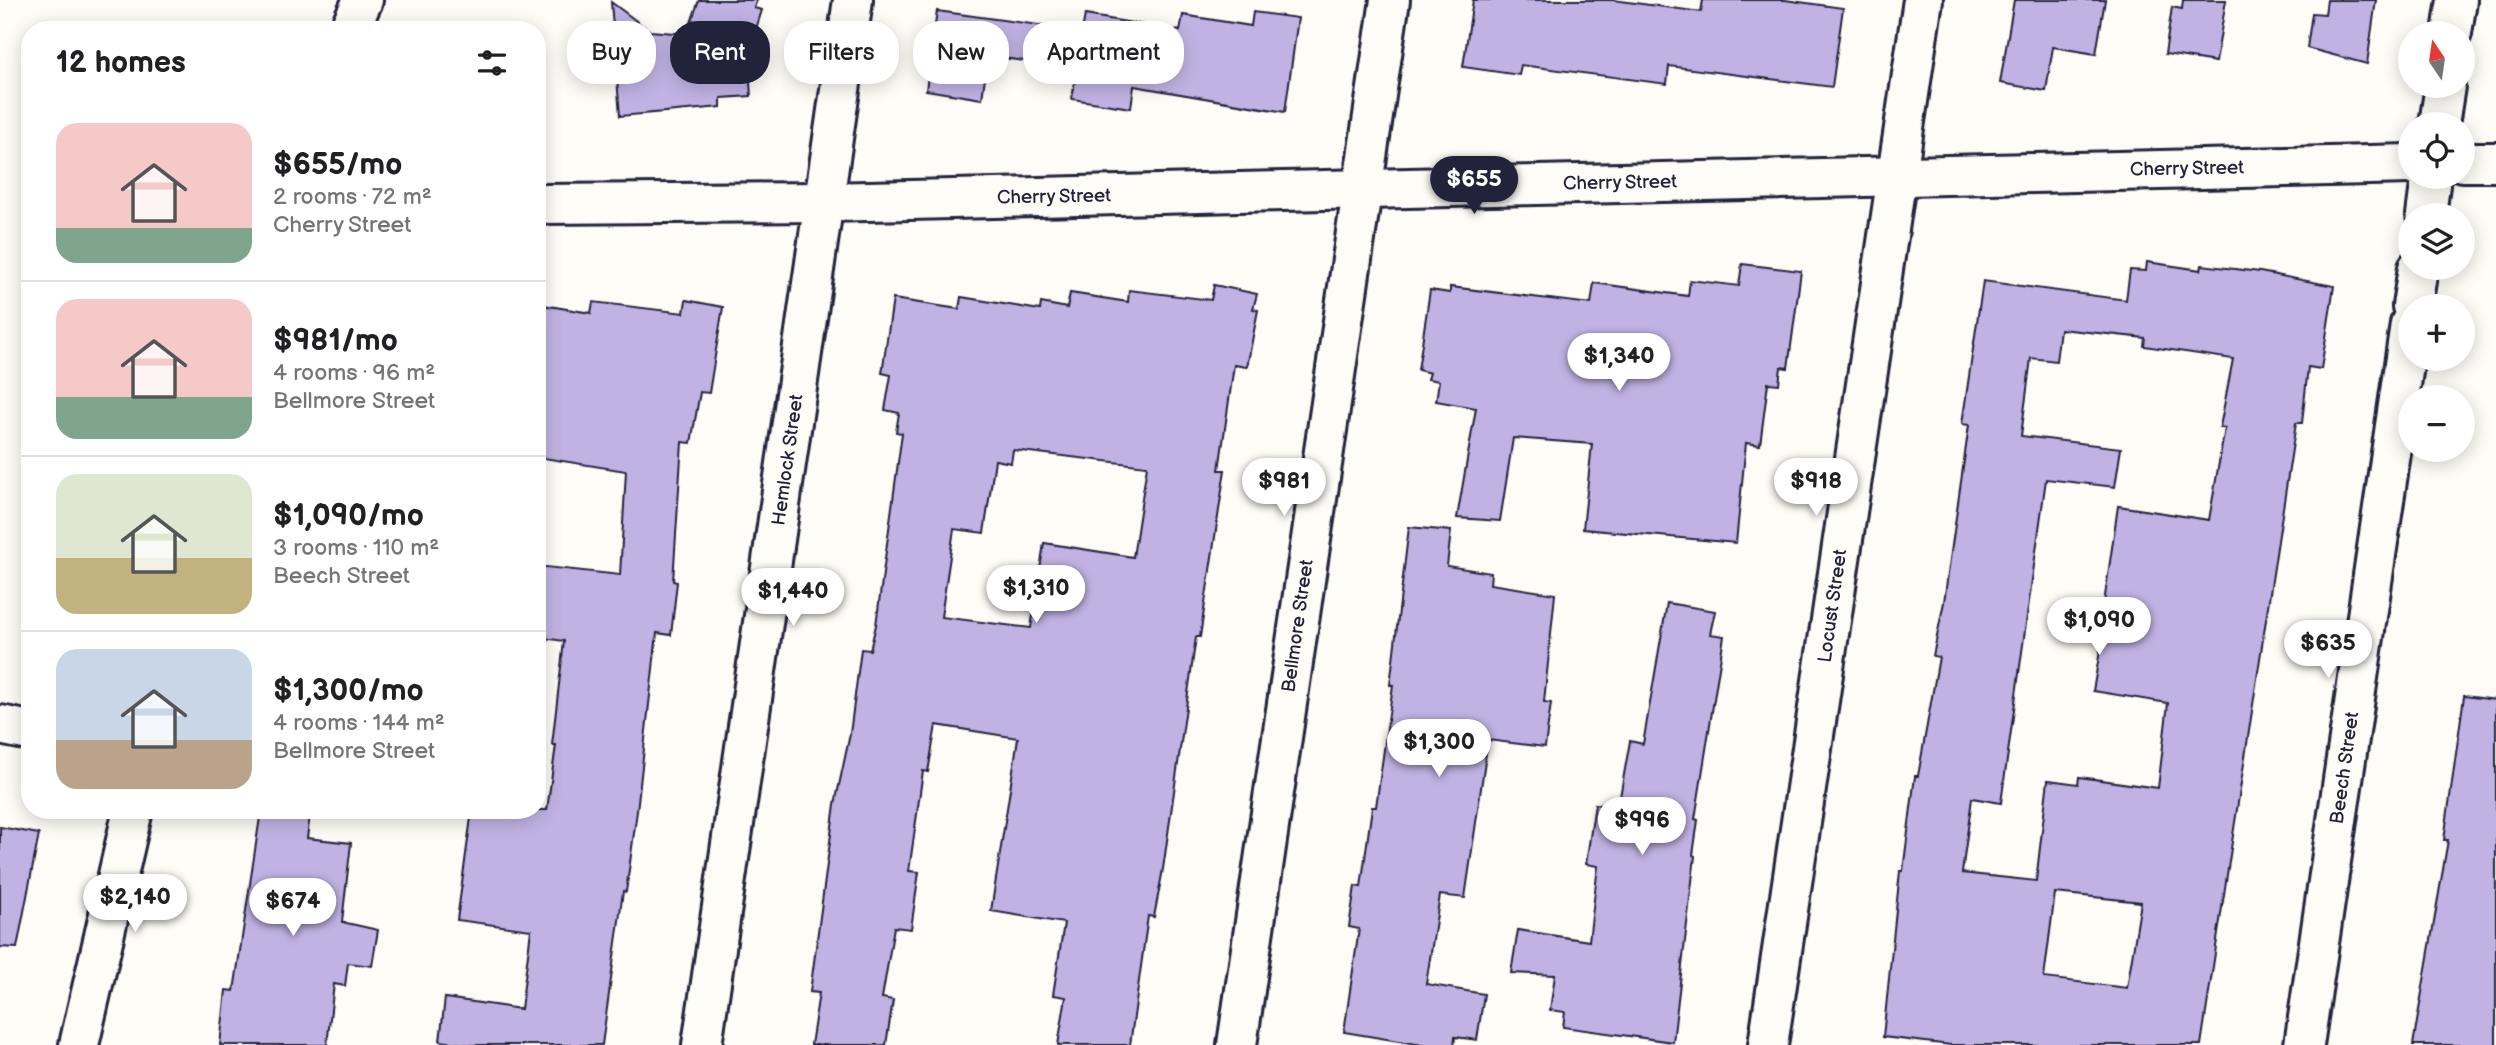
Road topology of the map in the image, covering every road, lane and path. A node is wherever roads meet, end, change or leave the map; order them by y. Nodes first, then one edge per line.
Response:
1 (363, 0) edge
2 (853, 0) edge
3 (1390, 0) edge
4 (1923, 0) edge
5 (2457, 0) edge
6 (353, 21) edge
7 (2454, 21) edge
8 (2496, 162) edge
9 (2475, 163) edge
10 (2398, 164) edge
11 (1897, 176) junction
12 (1362, 190) junction
13 (826, 202) junction
14 (546, 204) edge
15 (2403, 371) edge
16 (0, 725) edge
17 (21, 729) edge
18 (131, 819) edge
19 (79, 1045) edge
20 (702, 1045) edge
21 (1237, 1045) edge
22 (1768, 1045) edge
23 (2304, 1045) edge

1 - 6 street
2 - 13 street, Hemlock Street
3 - 12 street, Bellmore Street
4 - 11 street, Locust Street
5 - 7 street
8 - 9 street
10 - 11 street, Cherry Street
11 - 12 street, Cherry Street
11 - 22 street, Locust Street
12 - 13 street, Cherry Street
12 - 21 street, Bellmore Street
13 - 14 street, Cherry Street
13 - 20 street, Hemlock Street
15 - 23 street, Beech Street
16 - 17 street
18 - 19 street

